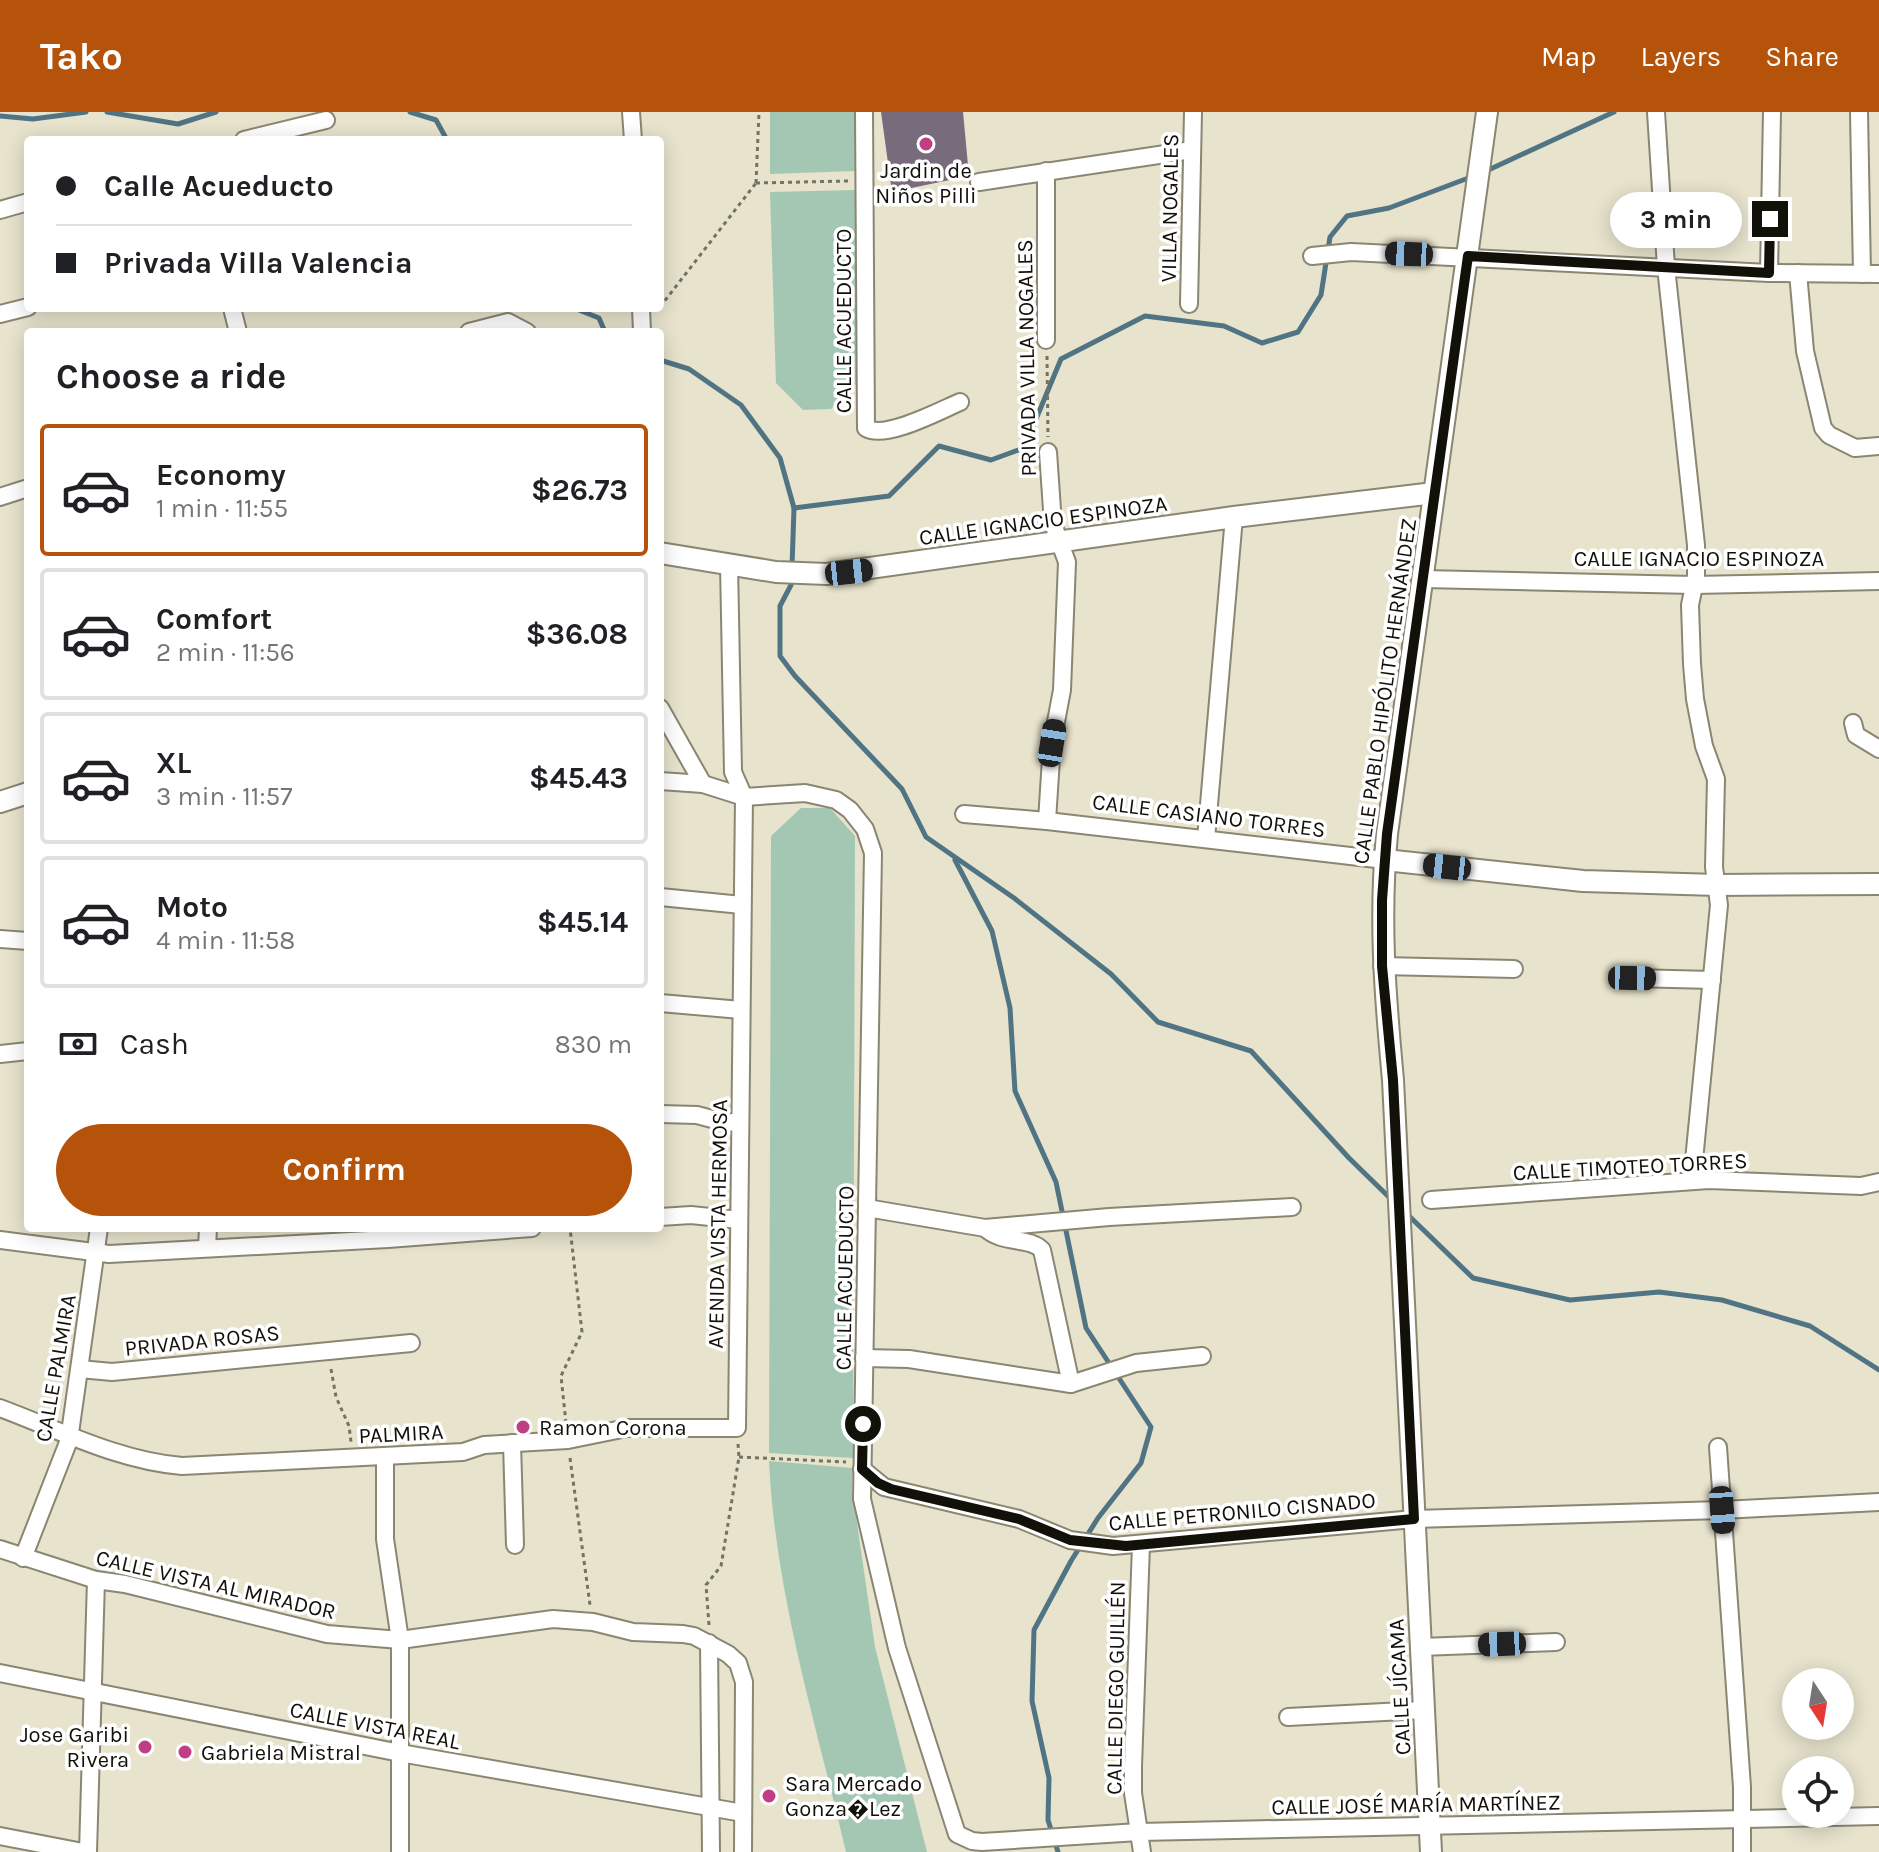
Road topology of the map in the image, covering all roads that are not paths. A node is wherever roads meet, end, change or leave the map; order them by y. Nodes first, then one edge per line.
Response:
1 (631, 112) edge
2 (864, 112) edge
3 (1193, 112) edge
4 (1487, 112) edge
5 (1656, 112) edge
6 (1772, 112) edge
7 (1859, 112) edge
8 (326, 120) dead end
9 (260, 136) edge
10 (633, 136) edge
11 (1192, 150) junction
12 (1046, 171) junction
13 (979, 182) dead end
14 (24, 203) edge
15 (0, 210) edge
16 (1313, 256) dead end
17 (1468, 256) junction
18 (1666, 267) junction
19 (1769, 273) junction
20 (1798, 273) junction
21 (1870, 274) edge
22 (1189, 304) dead end
23 (24, 308) edge
24 (0, 314) edge
25 (487, 328) edge
26 (519, 328) edge
27 (1046, 340) road end
28 (960, 402) dead end
29 (1879, 446) edge
30 (1048, 452) road end
31 (24, 489) edge
32 (1434, 493) junction
33 (0, 497) edge
34 (1234, 517) junction
35 (1060, 541) junction
36 (664, 554) edge
37 (729, 564) junction
38 (1423, 579) junction
39 (1879, 581) edge
40 (1694, 585) junction
41 (664, 715) edge
42 (1853, 723) dead end
43 (1879, 749) edge
44 (664, 781) edge
45 (703, 784) junction
46 (24, 794) edge
47 (744, 797) junction
48 (0, 802) edge
49 (964, 814) dead end
50 (1047, 821) junction
51 (1206, 839) junction
52 (1385, 860) junction
53 (1879, 884) edge
54 (1717, 885) junction
55 (664, 897) edge
56 (742, 905) junction
57 (0, 939) edge
58 (24, 941) edge
59 (1382, 966) junction
60 (1514, 969) dead end
61 (1632, 978) dead end
62 (1712, 980) junction
63 (664, 1003) edge
64 (741, 1010) junction
65 (24, 1051) edge
66 (0, 1054) edge
67 (664, 1114) edge
68 (740, 1121) junction
69 (1692, 1181) junction
70 (1879, 1182) edge
71 (1431, 1200) dead end
72 (1292, 1207) dead end
73 (867, 1208) junction
74 (664, 1217) edge
75 (739, 1220) junction
76 (992, 1228) junction
77 (99, 1232) edge
78 (208, 1232) edge
79 (418, 1232) edge
80 (389, 1233) edge
81 (0, 1240) edge
82 (207, 1248) junction
83 (97, 1253) junction
84 (411, 1343) dead end
85 (1202, 1356) dead end
86 (864, 1358) junction
87 (80, 1369) junction
88 (1071, 1384) junction
89 (0, 1408) edge
90 (737, 1428) joint
91 (70, 1434) junction
92 (512, 1443) junction
93 (1718, 1447) dead end
94 (385, 1457) junction
95 (862, 1466) junction
96 (1879, 1502) edge
97 (1722, 1510) junction
98 (1414, 1519) junction
99 (515, 1545) dead end
100 (1141, 1545) junction
101 (0, 1549) edge
102 (23, 1558) junction
103 (96, 1580) junction
104 (400, 1640) junction
105 (1556, 1642) dead end
106 (709, 1643) junction
107 (1421, 1647) junction
108 (0, 1673) edge
109 (93, 1691) junction
110 (1423, 1710) junction
111 (1288, 1717) dead end
112 (400, 1753) junction
113 (711, 1807) junction
114 (743, 1813) junction
115 (1879, 1816) edge
116 (1744, 1819) junction
117 (1430, 1825) junction
118 (1139, 1832) junction
119 (957, 1834) joint
120 (0, 1836) edge
121 (86, 1852) edge
122 (400, 1852) edge
123 (711, 1852) edge
124 (743, 1852) edge
125 (1142, 1852) edge
126 (1431, 1852) edge
127 (1742, 1852) edge

1 - 10 street
2 - 28 street, CALLE ACUEDUCTO
3 - 11 street, VILLA NOGALES
4 - 17 street, CALLE PABLO HIPÓLITO HERNÁNDEZ
5 - 18 street
6 - 19 street
7 - 21 street
8 - 9 street
11 - 12 street
11 - 22 street, VILLA NOGALES
12 - 13 street
12 - 27 street, PRIVADA VILLA NOGALES
14 - 15 street
16 - 17 street
17 - 18 street
17 - 32 street, CALLE PABLO HIPÓLITO HERNÁNDEZ
18 - 19 street
18 - 40 street
19 - 20 street
20 - 21 street
20 - 29 street
23 - 24 street
25 - 26 street
30 - 35 street, PRIVADA VILLA NOGALES
31 - 33 street
32 - 34 street, CALLE IGNACIO ESPINOZA
32 - 38 street, CALLE PABLO HIPÓLITO HERNÁNDEZ
34 - 35 street, CALLE IGNACIO ESPINOZA
34 - 51 street
35 - 37 street, CALLE IGNACIO ESPINOZA
35 - 50 street, PRIVADA VILLA NOGALES
36 - 37 street, CALLE IGNACIO ESPINOZA
37 - 47 street, AVENIDA VISTA HERMOSA
38 - 40 street, CALLE IGNACIO ESPINOZA
38 - 52 street, CALLE PABLO HIPÓLITO HERNÁNDEZ
39 - 40 street, CALLE IGNACIO ESPINOZA
40 - 54 street
41 - 45 street
42 - 43 street
44 - 45 street
45 - 47 street
46 - 48 street
47 - 56 street, AVENIDA VISTA HERMOSA
47 - 73 street, CALLE ACUEDUCTO
49 - 50 street, CALLE CASIANO TORRES
50 - 51 street, CALLE CASIANO TORRES
51 - 52 street, CALLE CASIANO TORRES
52 - 54 street, CALLE CASIANO TORRES
52 - 59 street, CALLE PABLO HIPÓLITO HERNÁNDEZ
53 - 54 street, CALLE CASIANO TORRES
54 - 62 street
55 - 56 street
56 - 64 street, AVENIDA VISTA HERMOSA
57 - 58 street
59 - 60 street
59 - 98 street, CALLE PABLO HIPÓLITO HERNÁNDEZ
61 - 62 street
62 - 69 street
63 - 64 street
64 - 68 street, AVENIDA VISTA HERMOSA
65 - 66 street
67 - 68 street
68 - 75 street, AVENIDA VISTA HERMOSA
69 - 70 street, CALLE TIMOTEO TORRES
69 - 71 street, CALLE TIMOTEO TORRES
72 - 76 street
73 - 76 street
73 - 86 street, CALLE ACUEDUCTO
74 - 75 street
75 - 90 street, AVENIDA VISTA HERMOSA
76 - 88 street
77 - 83 street, CALLE PALMIRA
78 - 82 street
79 - 80 street
80 - 82 street
81 - 83 street
82 - 83 street
83 - 87 street, CALLE PALMIRA
84 - 87 street, PRIVADA ROSAS
85 - 88 street
86 - 88 street
86 - 95 street, CALLE ACUEDUCTO
87 - 91 street, CALLE PALMIRA
89 - 91 street
90 - 92 street, PALMIRA
91 - 94 street, PALMIRA
91 - 102 street, CALLE PALMIRA
92 - 94 street, PALMIRA
92 - 99 street
93 - 97 street
94 - 104 street
95 - 100 street, CALLE PETRONILO CISNADO
95 - 119 street, CALLE ACUEDUCTO
96 - 97 street, CALLE PETRONILO CISNADO
97 - 98 street, CALLE PETRONILO CISNADO
97 - 116 street
98 - 100 street, CALLE PETRONILO CISNADO
98 - 107 street, CALLE JÍCAMA
100 - 118 street, CALLE DIEGO GUILLÉN
101 - 102 street, CALLE VISTA AL MIRADOR
102 - 103 street, CALLE VISTA AL MIRADOR
103 - 104 street, CALLE VISTA AL MIRADOR
103 - 109 street
104 - 106 street, CALLE VISTA AL MIRADOR
104 - 112 street
105 - 107 street
106 - 113 street
106 - 114 street
107 - 110 street, CALLE JÍCAMA
108 - 109 street, CALLE VISTA REAL
109 - 112 street, CALLE VISTA REAL
109 - 121 street
110 - 111 street
110 - 117 street, CALLE JÍCAMA
112 - 113 street, CALLE VISTA REAL
112 - 122 street
113 - 114 street, CALLE VISTA REAL
113 - 123 street
114 - 124 street
115 - 116 street, CALLE JOSÉ MARÍA MARTÍNEZ
116 - 117 street, CALLE JOSÉ MARÍA MARTÍNEZ
116 - 127 street
117 - 118 street, CALLE JOSÉ MARÍA MARTÍNEZ
117 - 126 street, CALLE JÍCAMA
118 - 119 street, CALLE JOSÉ MARÍA MARTÍNEZ
118 - 125 street, CALLE DIEGO GUILLÉN
120 - 121 street

